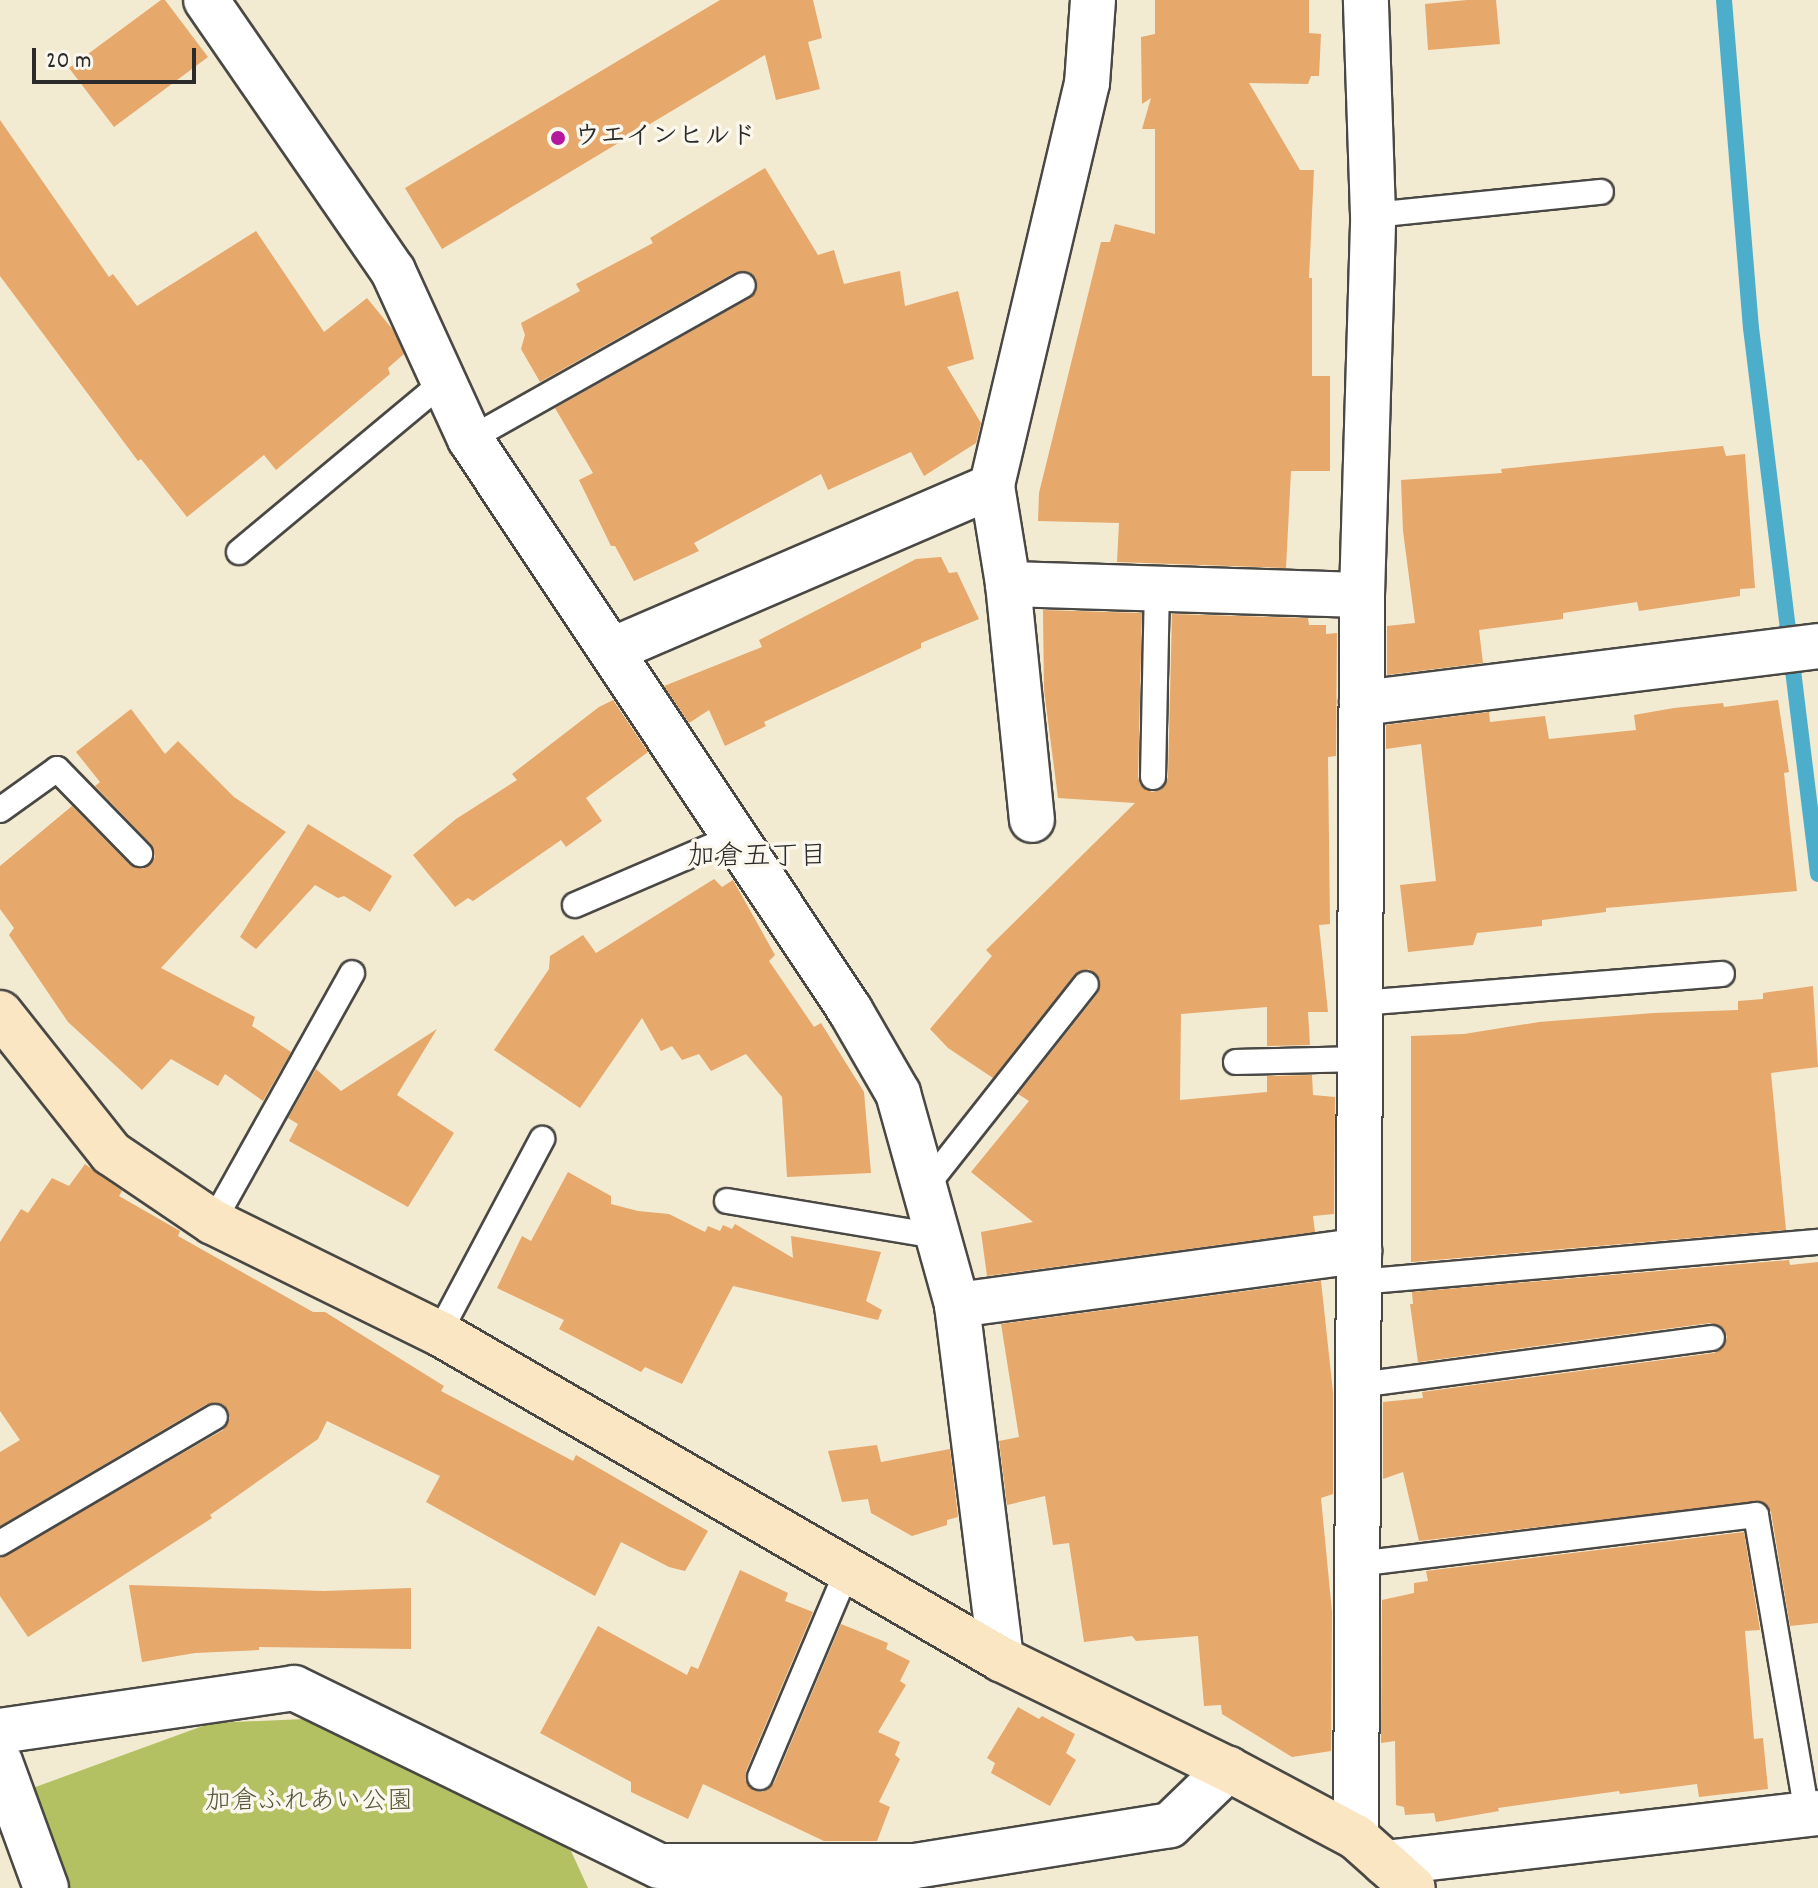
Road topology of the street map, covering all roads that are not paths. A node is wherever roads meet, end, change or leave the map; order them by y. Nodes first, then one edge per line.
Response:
1 (206, 0) edge
2 (1093, 0) edge
3 (1366, 0) edge
4 (1601, 192) dead end
5 (1373, 215) junction
6 (743, 285) dead end
7 (444, 381) junction
8 (470, 439) junction
9 (992, 486) junction
10 (239, 552) dead end
11 (1008, 584) junction
12 (1157, 591) junction
13 (1362, 595) junction
14 (1818, 646) edge
15 (612, 650) junction
16 (1362, 703) junction
17 (1153, 777) dead end
18 (0, 810) edge
19 (1032, 820) dead end
20 (735, 836) junction
21 (140, 854) dead end
22 (575, 905) dead end
23 (352, 973) dead end
24 (1722, 974) dead end
25 (1086, 984) dead end
26 (1360, 1003) junction
27 (0, 1013) edge
28 (1360, 1059) junction
29 (1236, 1062) dead end
30 (542, 1139) dead end
31 (924, 1189) junction
32 (727, 1201) dead end
33 (213, 1222) junction
34 (937, 1236) junction
35 (1818, 1242) edge
36 (1359, 1266) junction
37 (957, 1305) junction
38 (439, 1333) junction
39 (1712, 1338) dead end
40 (1359, 1385) junction
41 (215, 1417) dead end
42 (0, 1543) edge
43 (1358, 1564) junction
44 (847, 1571) junction
45 (1001, 1659) junction
46 (0, 1731) edge
47 (0, 1762) edge
48 (1228, 1769) junction
49 (760, 1777) dead end
50 (1813, 1814) edge
51 (1385, 1863) edge
52 (703, 1876) edge
53 (921, 1877) edge
54 (46, 1888) edge

1 - 7 street
2 - 9 street
3 - 5 street
4 - 5 lane
5 - 13 street
6 - 8 lane
7 - 8 street
7 - 10 lane
8 - 15 street
9 - 11 street
9 - 15 street
11 - 12 street
11 - 19 street
12 - 13 street
12 - 17 lane
13 - 16 street
14 - 16 street
15 - 20 street
16 - 26 street
18 - 21 lane
20 - 22 lane
20 - 31 street
23 - 33 lane
24 - 26 lane
25 - 31 lane
26 - 28 street
27 - 33 street
28 - 29 lane
28 - 36 street
30 - 38 lane
31 - 34 street
32 - 34 lane
33 - 38 street
34 - 37 street
35 - 36 lane
36 - 37 street
36 - 40 street
37 - 45 street
38 - 44 street
39 - 40 lane
40 - 43 street
41 - 42 lane
43 - 50 lane
43 - 51 street
44 - 45 street
44 - 49 lane
45 - 48 street
46 - 52 street
47 - 54 street
48 - 51 street
48 - 53 street
50 - 51 street
52 - 53 street

